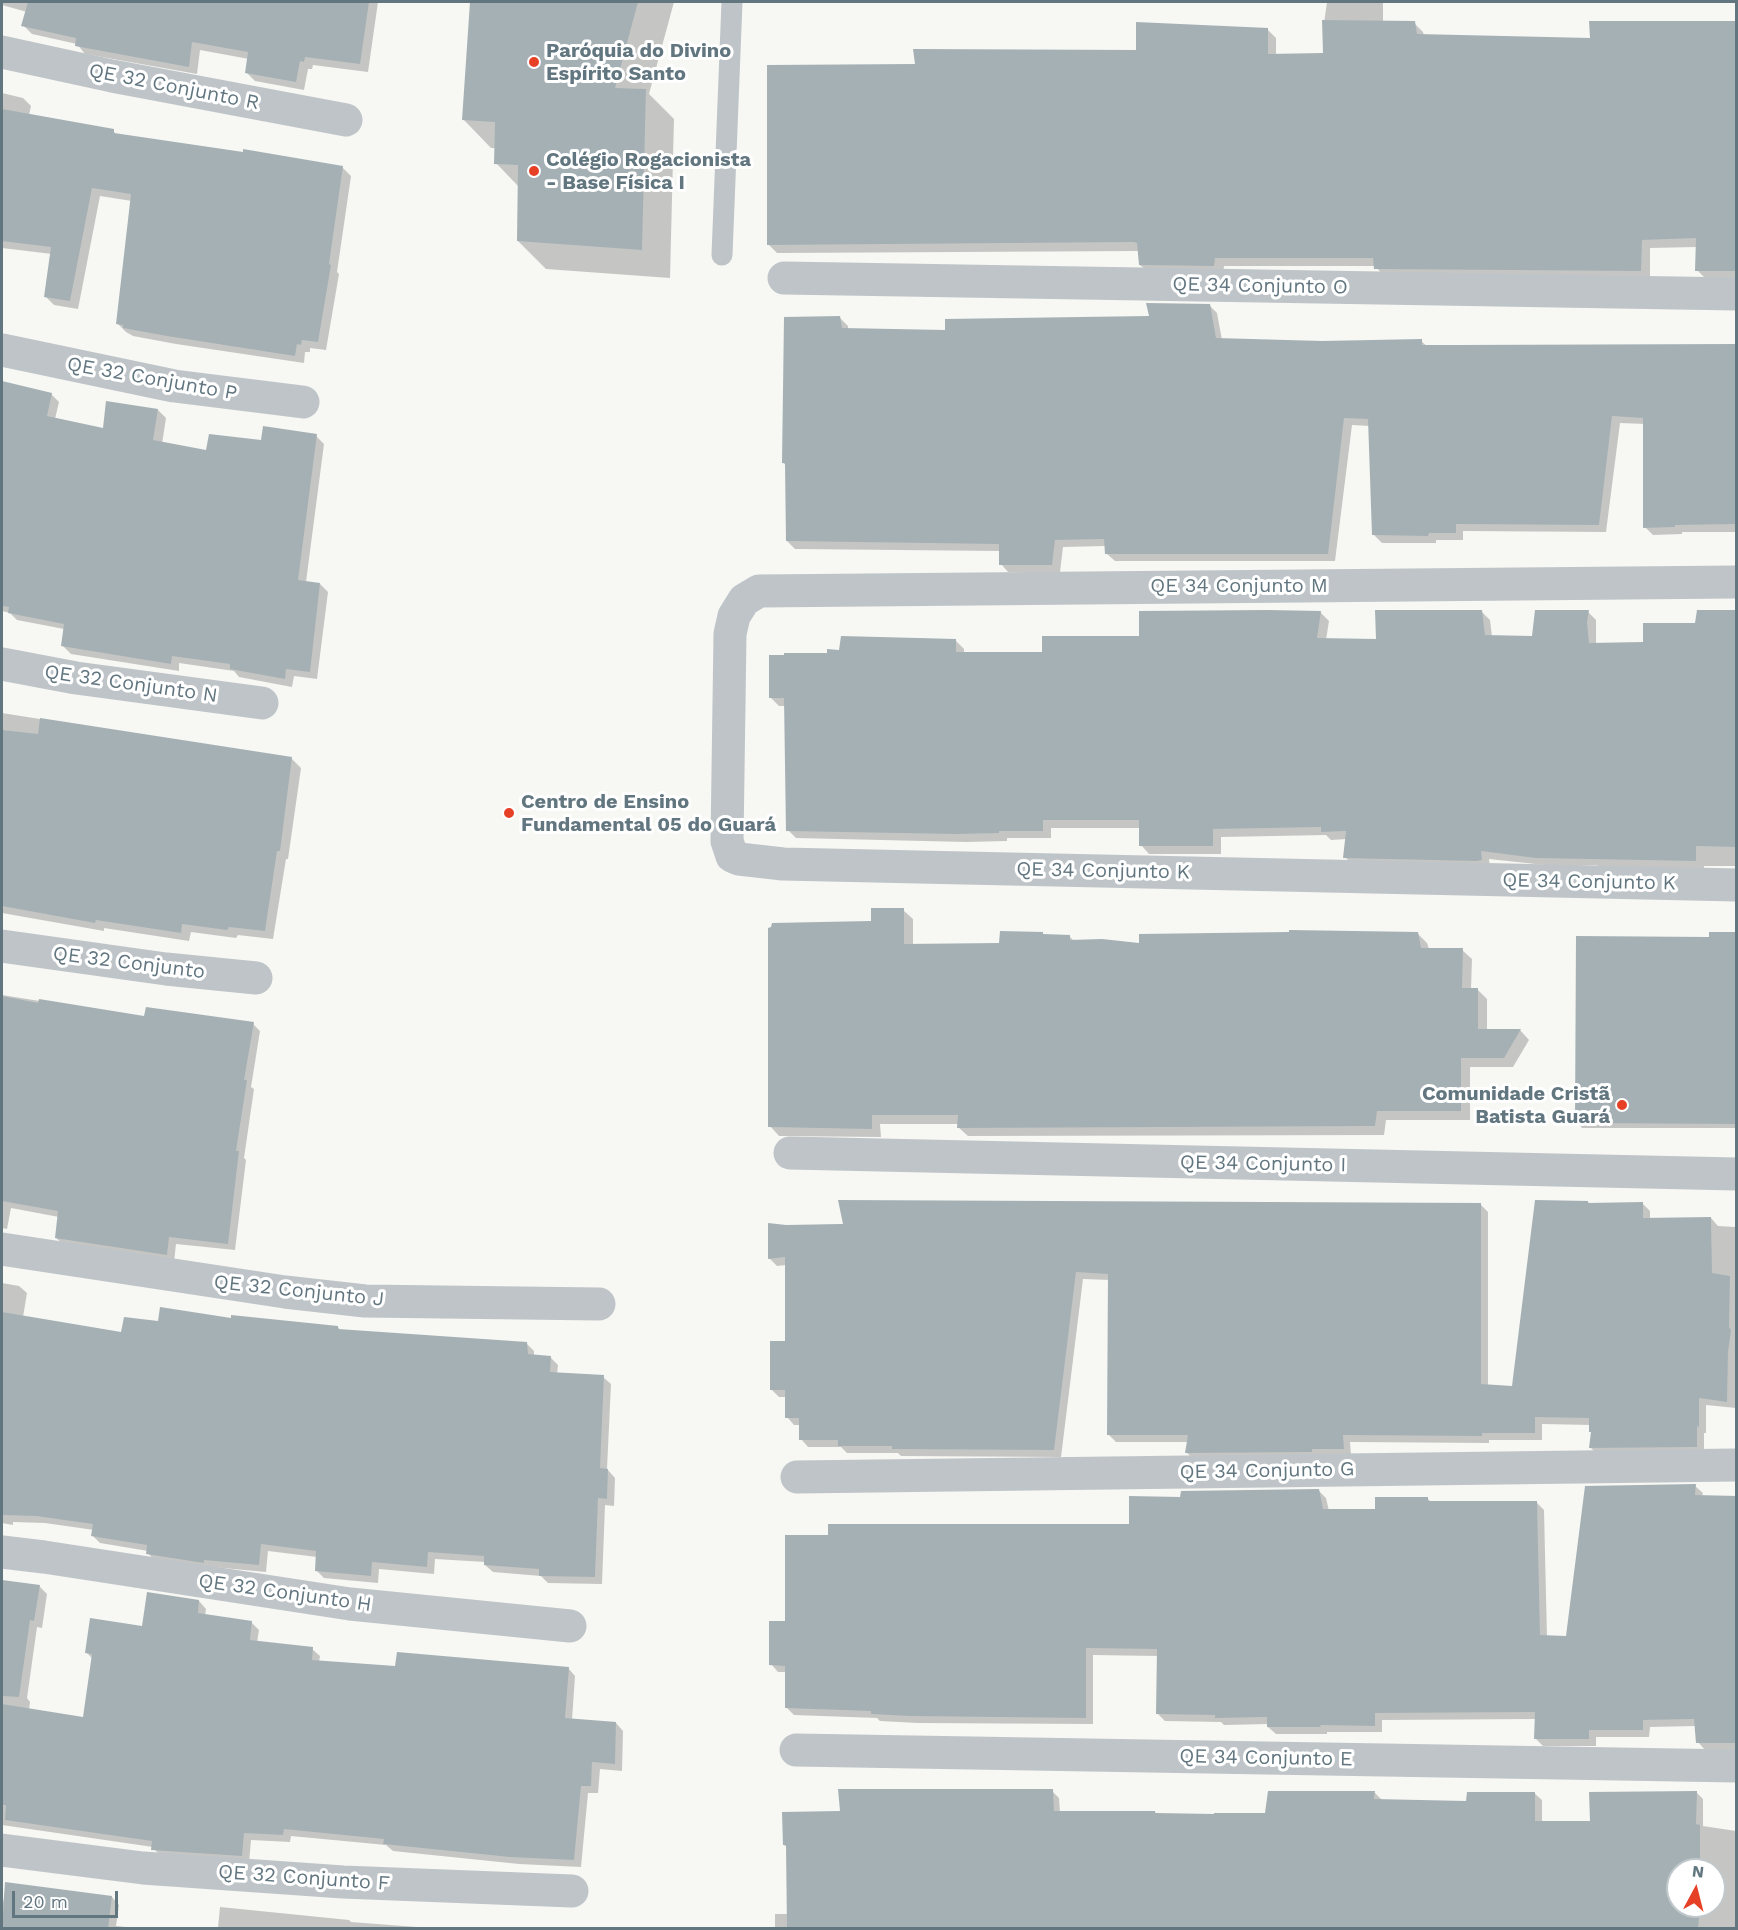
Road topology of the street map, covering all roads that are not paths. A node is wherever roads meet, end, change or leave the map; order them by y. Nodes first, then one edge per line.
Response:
1 (732, 2) edge
2 (2, 52) edge
3 (346, 120) dead end
4 (722, 255) dead end
5 (784, 278) dead end
6 (1737, 294) edge
7 (2, 350) edge
8 (303, 402) dead end
9 (1737, 582) edge
10 (744, 600) joint
11 (2, 664) edge
12 (262, 703) dead end
13 (1737, 885) edge
14 (2, 946) edge
15 (256, 978) dead end
16 (790, 1153) dead end
17 (1737, 1174) edge
18 (2, 1249) edge
19 (599, 1304) dead end
20 (1737, 1464) edge
21 (797, 1477) dead end
22 (2, 1552) edge
23 (570, 1626) dead end
24 (796, 1750) dead end
25 (1737, 1766) edge
26 (2, 1850) edge
27 (572, 1891) dead end

1 - 4 lane
2 - 3 street, QE 32 Conjunto R
5 - 6 street, QE 34 Conjunto O
7 - 8 street, QE 32 Conjunto P
9 - 10 street, QE 34 Conjunto M
10 - 13 street, QE 34 Conjunto K
11 - 12 street, QE 32 Conjunto N
14 - 15 street, QE 32 Conjunto
16 - 17 street, QE 34 Conjunto I
18 - 19 street, QE 32 Conjunto J
20 - 21 street, QE 34 Conjunto G
22 - 23 street, QE 32 Conjunto H
24 - 25 street, QE 34 Conjunto E
26 - 27 street, QE 32 Conjunto F

